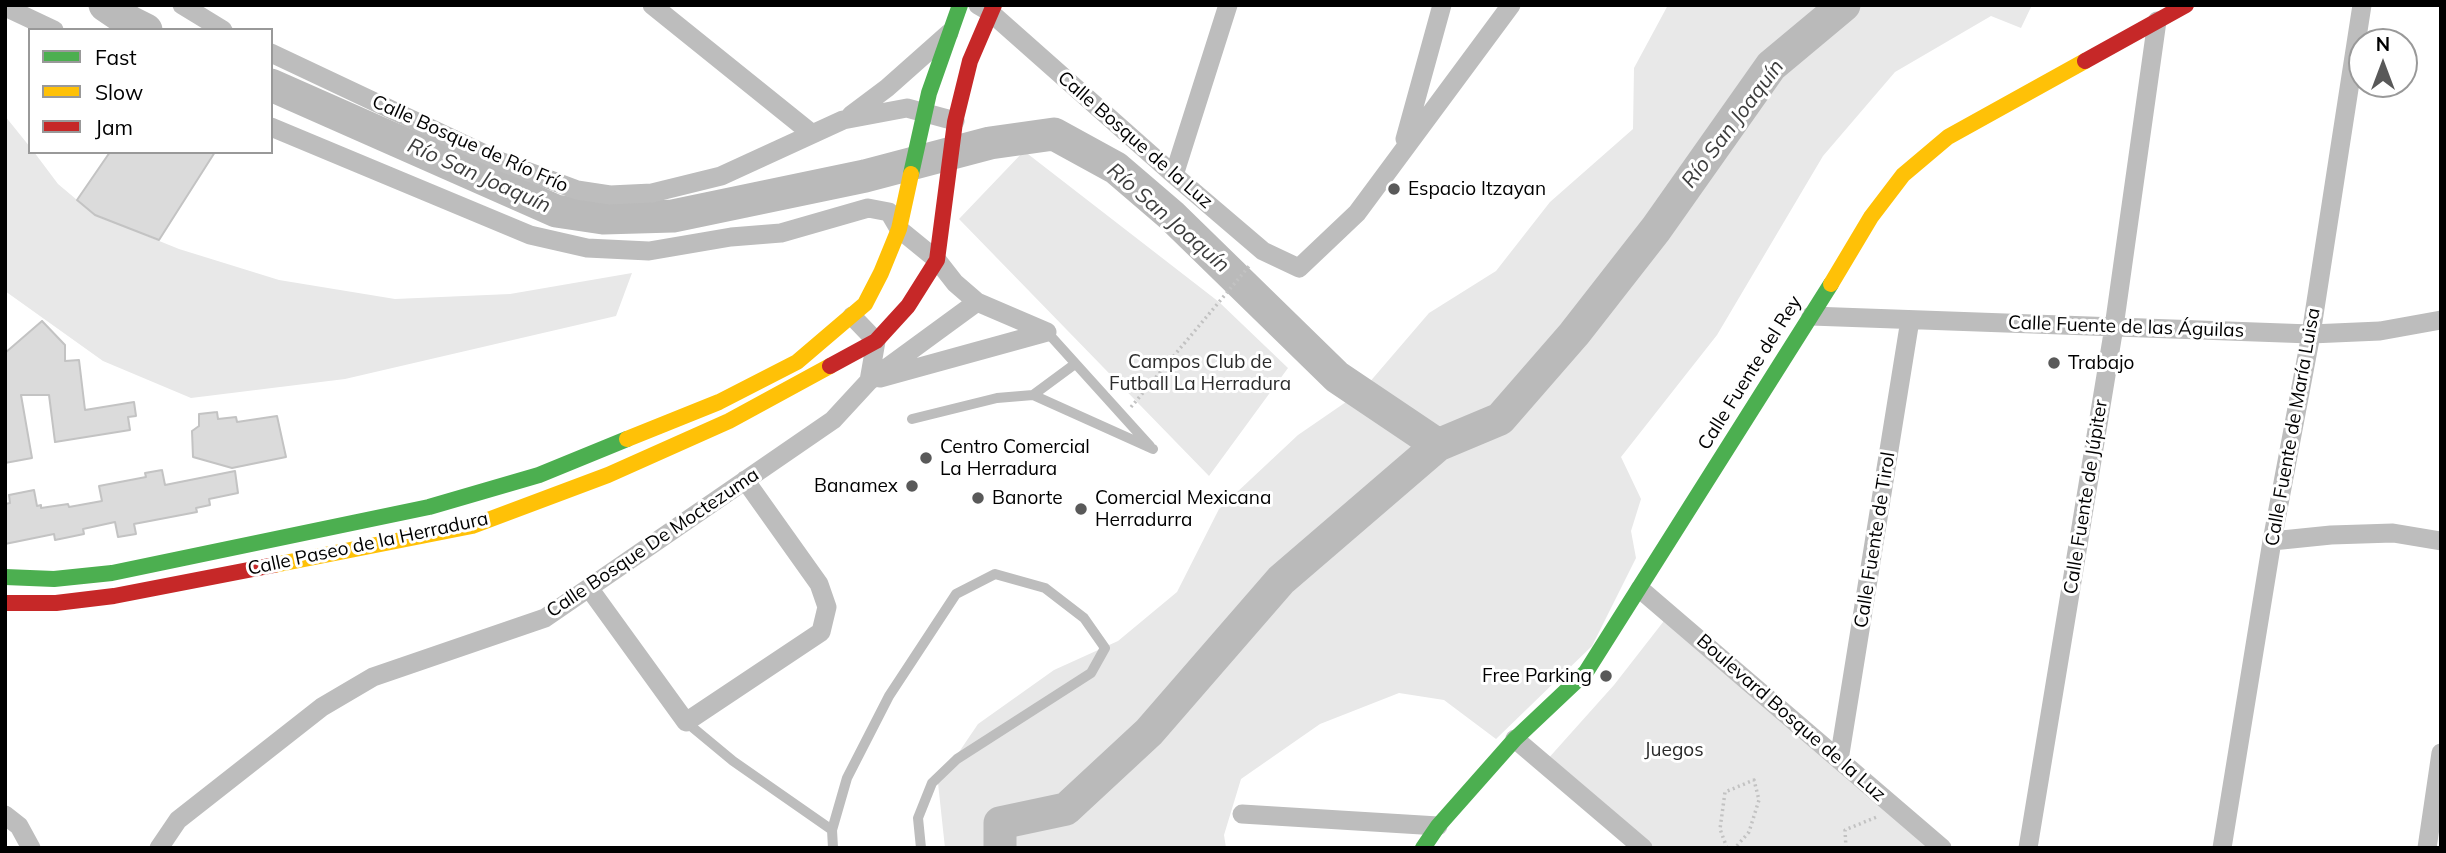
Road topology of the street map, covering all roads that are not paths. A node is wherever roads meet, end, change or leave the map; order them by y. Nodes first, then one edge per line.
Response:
1 (183, 5) edge
2 (652, 5) edge
3 (960, 5) edge
4 (1228, 5) edge
5 (1442, 5) edge
6 (1511, 5) edge
7 (2186, 5) edge
8 (2362, 5) edge
9 (5, 7) edge
10 (987, 7) edge
11 (2157, 21) junction
12 (50, 28) edge
13 (220, 28) edge
14 (950, 33) junction
15 (273, 54) edge
16 (925, 114) junction
17 (843, 120) junction
18 (955, 121) junction
19 (273, 128) edge
20 (811, 133) junction
21 (1401, 153) junction
22 (1174, 175) junction
23 (899, 228) junction
24 (937, 260) junction
25 (977, 302) junction
26 (852, 316) junction
27 (1811, 316) junction
28 (1910, 320) junction
29 (2441, 320) edge
30 (2114, 327) junction
31 (1047, 332) junction
32 (2311, 334) junction
33 (876, 341) junction
34 (1075, 364) junction
35 (869, 381) junction
36 (1033, 396) junction
37 (912, 419) dead end
38 (745, 480) junction
39 (2272, 541) junction
40 (2441, 541) edge
41 (5, 577) edge
42 (589, 588) junction
43 (1640, 589) junction
44 (5, 603) edge
45 (686, 722) junction
46 (1516, 739) junction
47 (2441, 753) edge
48 (1839, 760) junction
49 (1242, 814) dead end
50 (5, 815) edge
51 (1438, 826) junction
52 (832, 830) junction
53 (1638, 846) edge
54 (31, 848) edge
55 (159, 848) edge
56 (833, 848) edge
57 (921, 848) edge
58 (1423, 848) edge
59 (1942, 848) edge
60 (2028, 848) edge
61 (2222, 848) edge
62 (2427, 848) edge

1 - 13 street
2 - 20 street
3 - 14 main road, Calle Paseo de la Herradura
4 - 22 street
5 - 21 street
6 - 21 street
7 - 11 main road, Calle Fuente del Rey
8 - 32 street, Calle Fuente de María Luisa
9 - 12 street
10 - 18 main road, Calle Paseo de la Herradura
10 - 22 street, Calle Bosque de la Luz
11 - 27 main road, Calle Fuente del Rey
11 - 30 street, Calle Fuente de Júpiter
14 - 16 main road, Calle Paseo de la Herradura
14 - 17 street, Calle Paseo de la Herradura
15 - 20 street, Calle Bosque de Río Frío
16 - 17 street, Calle Bosque de Río Frío
16 - 18 street, Calle Bosque de Río Frío
16 - 23 main road, Calle Paseo de la Herradura
17 - 20 street, Calle Bosque de Río Frío
18 - 24 main road, Calle Paseo de la Herradura
19 - 23 street
21 - 22 street, Calle Bosque de la Luz
23 - 24 street
23 - 26 main road, Calle Paseo de la Herradura
24 - 25 street
24 - 33 main road, Calle Paseo de la Herradura
25 - 31 street
25 - 35 street, Calle Bosque De Moctezuma
26 - 33 street
26 - 41 main road, Calle Paseo de la Herradura
27 - 28 street, Calle Fuente de las Águilas
27 - 43 main road, Calle Fuente del Rey
28 - 30 street, Calle Fuente de las Águilas
28 - 48 street, Calle Fuente de Tirol
29 - 32 street, Calle Fuente de las Águilas
30 - 32 street, Calle Fuente de las Águilas
30 - 60 street, Calle Fuente de Júpiter
31 - 34 lane
31 - 35 street
32 - 39 street, Calle Fuente de María Luisa
33 - 35 street
33 - 44 main road, Calle Paseo de la Herradura
34 - 36 lane
34 - 36 lane
35 - 38 street, Calle Bosque De Moctezuma
36 - 37 lane
38 - 42 street, Calle Bosque De Moctezuma
38 - 45 street
39 - 40 street
39 - 61 street, Calle Fuente de María Luisa
42 - 45 street
42 - 55 street, Calle Bosque De Moctezuma
43 - 46 main road, Calle Fuente del Rey
43 - 48 street, Boulevard Bosque de la Luz
45 - 52 lane
46 - 51 main road, Calle Fuente del Rey
46 - 53 street
47 - 62 street
48 - 59 street, Boulevard Bosque de la Luz
49 - 51 street
50 - 54 street
51 - 58 main road, Calle Fuente del Rey
52 - 56 lane
52 - 57 lane

